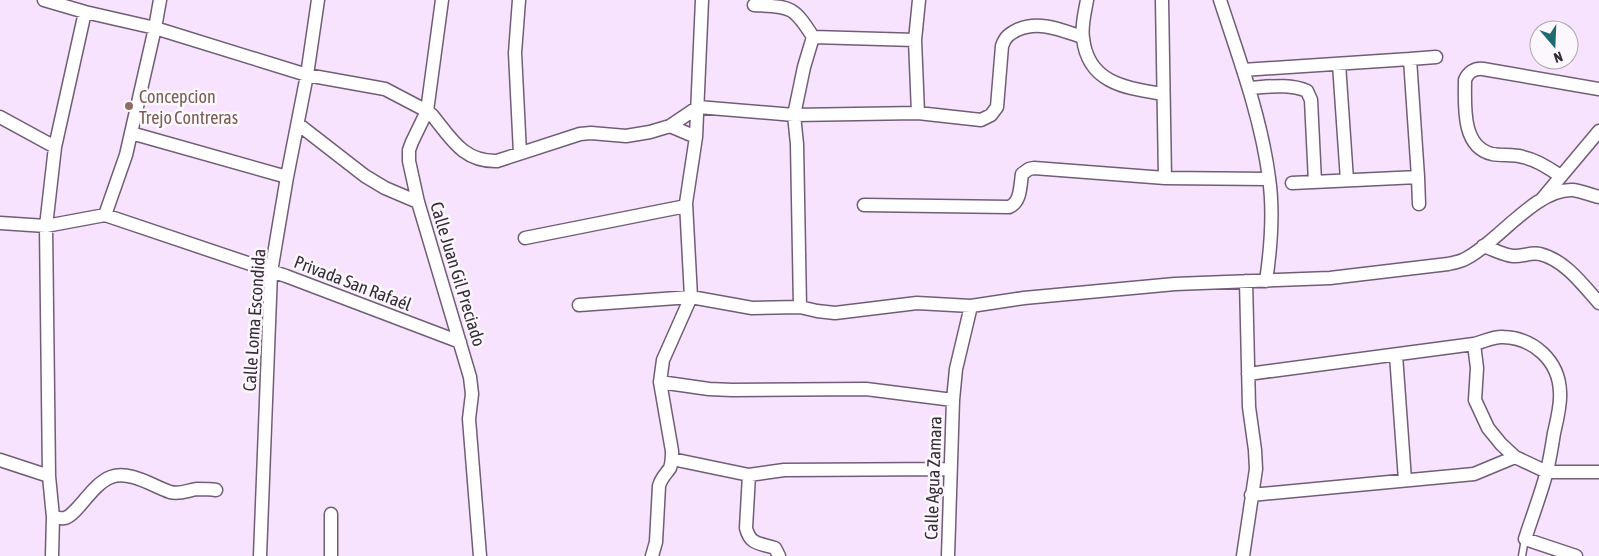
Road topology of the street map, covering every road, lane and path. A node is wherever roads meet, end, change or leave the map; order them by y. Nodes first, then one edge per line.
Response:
1 (44, 0) edge
2 (160, 0) edge
3 (318, 0) edge
4 (442, 0) edge
5 (519, 0) edge
6 (702, 0) edge
7 (918, 0) edge
8 (1087, 0) edge
9 (1162, 0) edge
10 (1220, 0) edge
11 (754, 5) dead end
12 (85, 12) junction
13 (155, 28) junction
14 (813, 37) junction
15 (1082, 37) junction
16 (915, 40) junction
17 (1436, 57) dead end
18 (1410, 59) junction
19 (1339, 64) junction
20 (1275, 67) junction
21 (1243, 70) junction
22 (308, 74) junction
23 (1277, 86) junction
24 (1249, 88) junction
25 (1599, 89) edge
26 (1164, 94) junction
27 (698, 107) junction
28 (427, 111) junction
29 (918, 113) junction
30 (794, 115) junction
31 (0, 116) edge
32 (298, 124) junction
33 (670, 126) junction
34 (1599, 131) edge
35 (132, 133) junction
36 (696, 137) junction
37 (55, 147) junction
38 (520, 153) junction
39 (287, 176) junction
40 (1561, 176) junction
41 (1418, 177) junction
42 (1165, 178) junction
43 (1269, 179) junction
44 (1347, 180) junction
45 (1316, 182) junction
46 (1292, 183) dead end
47 (1599, 197) edge
48 (1542, 199) junction
49 (418, 202) junction
50 (1419, 204) dead end
51 (864, 205) dead end
52 (686, 206) junction
53 (105, 215) junction
54 (0, 224) edge
55 (46, 226) junction
56 (525, 238) dead end
57 (1483, 246) junction
58 (271, 272) junction
59 (1246, 281) junction
60 (1266, 281) junction
61 (691, 297) junction
62 (1599, 303) edge
63 (579, 305) dead end
64 (971, 306) junction
65 (800, 307) junction
66 (460, 342) junction
67 (1474, 344) junction
68 (1396, 355) junction
69 (1248, 374) junction
70 (660, 382) junction
71 (953, 400) junction
72 (1515, 457) junction
73 (672, 459) junction
74 (0, 460) edge
75 (950, 469) junction
76 (1547, 472) junction
77 (1599, 472) edge
78 (749, 474) junction
79 (49, 476) junction
80 (1405, 480) junction
81 (216, 490) dead end
82 (1251, 495) junction
83 (331, 514) dead end
84 (53, 517) junction
85 (1525, 539) junction
86 (52, 556) edge
87 (260, 556) edge
88 (331, 556) edge
89 (480, 556) edge
90 (652, 556) edge
91 (779, 556) edge
92 (948, 556) edge
93 (1243, 556) edge
94 (1522, 556) edge
95 (1576, 556) edge

1 - 12 street
2 - 13 street
3 - 22 street, Calle Loma Escondida
4 - 28 street, Calle Juan Gil Preciado
5 - 38 street
6 - 27 street
7 - 16 street
8 - 15 street
9 - 26 street
10 - 21 street
11 - 14 street
12 - 13 street
12 - 37 street
13 - 22 street
13 - 35 street
14 - 16 street
14 - 30 street
15 - 26 street
15 - 29 street
16 - 29 street
17 - 18 street
18 - 19 street
18 - 41 street
19 - 20 street
19 - 44 street
20 - 21 street
20 - 23 street
21 - 24 street
22 - 28 street
22 - 32 street, Calle Loma Escondida
23 - 24 street
23 - 45 street
24 - 43 street
25 - 40 street
26 - 42 street
27 - 30 street
27 - 33 street
27 - 36 street
28 - 38 street
28 - 49 street, Calle Juan Gil Preciado
29 - 30 street
30 - 65 street
31 - 37 street
32 - 39 street, Calle Loma Escondida
32 - 49 street
33 - 36 street
33 - 38 street
34 - 40 street
35 - 39 street
35 - 53 street
36 - 52 street
37 - 55 street
39 - 58 street, Calle Loma Escondida
40 - 48 street
41 - 44 street
41 - 50 street
42 - 43 street
42 - 51 street
43 - 60 street
44 - 45 street
45 - 46 street
47 - 48 street
48 - 57 street
49 - 66 street, Calle Juan Gil Preciado
52 - 56 street
52 - 61 street
53 - 55 street, Privada San Rafaél
53 - 58 street, Privada San Rafaél
54 - 55 street, Privada San Rafaél
55 - 79 street
57 - 60 street
57 - 62 street
58 - 66 street, Privada San Rafaél
58 - 87 street, Calle Loma Escondida
59 - 60 street
59 - 64 street
59 - 69 street
61 - 63 street
61 - 65 street
61 - 70 street
64 - 65 street
64 - 71 street, Calle Agua Zamara
66 - 89 street, Calle Juan Gil Preciado
67 - 68 street
67 - 72 street
67 - 76 street
68 - 69 street
68 - 80 street
69 - 82 street
70 - 71 street
70 - 73 street
71 - 75 street, Calle Agua Zamara
72 - 76 street
72 - 80 street
73 - 78 street
73 - 90 street
74 - 79 street
75 - 78 street
75 - 92 street, Calle Agua Zamara
76 - 77 street
76 - 85 street
78 - 91 street
79 - 84 street
80 - 82 street
81 - 84 street
82 - 93 street
83 - 88 street
84 - 86 street
85 - 94 lane
85 - 95 street

